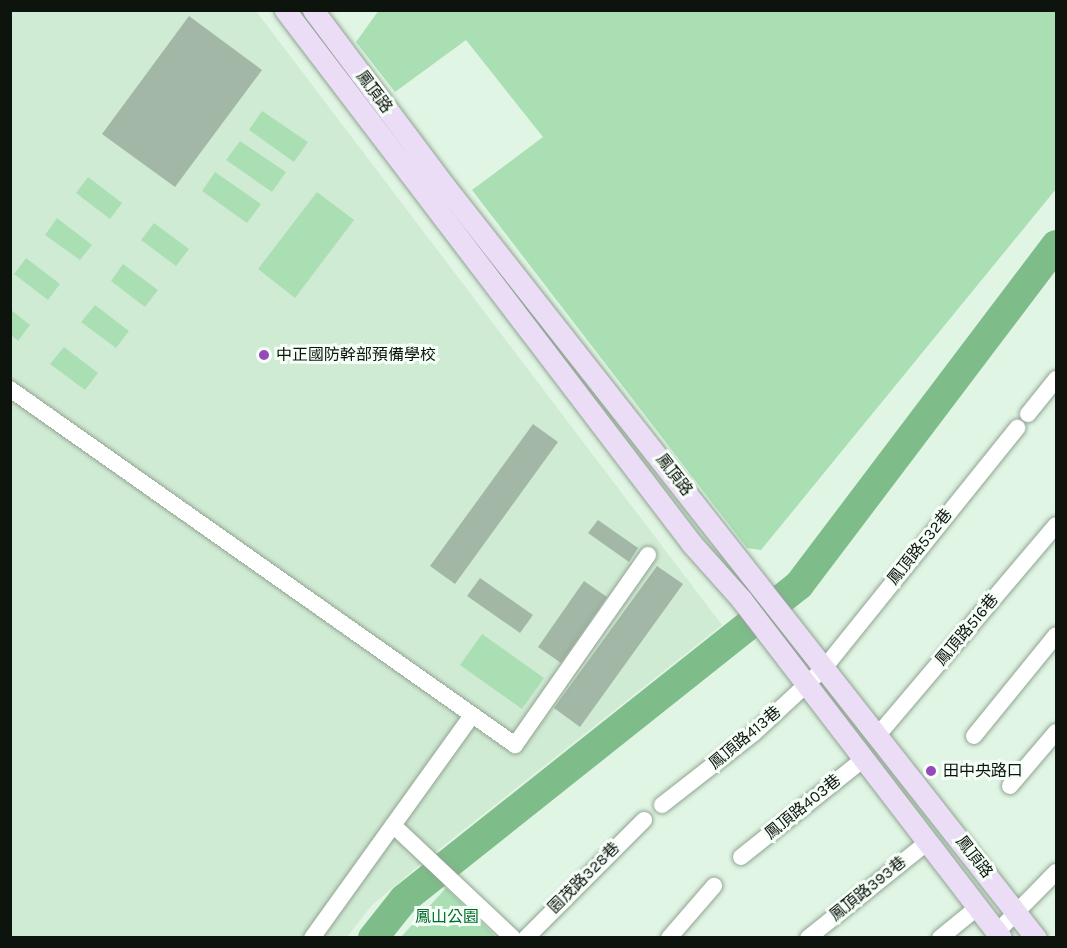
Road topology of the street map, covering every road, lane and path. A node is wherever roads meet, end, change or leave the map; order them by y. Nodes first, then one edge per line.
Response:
1 (285, 10) edge
2 (313, 10) edge
3 (1056, 379) edge
4 (10, 389) edge
5 (1028, 414) dead end
6 (1017, 428) dead end
7 (1056, 525) edge
8 (648, 555) dead end
9 (1056, 635) edge
10 (825, 667) junction
11 (807, 682) junction
12 (472, 715) junction
13 (1056, 732) edge
14 (878, 735) junction
15 (974, 736) dead end
16 (866, 758) junction
17 (1010, 786) dead end
18 (662, 806) dead end
19 (644, 820) dead end
20 (393, 825) junction
21 (928, 841) junction
22 (741, 857) dead end
23 (1056, 872) edge
24 (714, 886) dead end
25 (978, 908) junction
26 (1018, 914) junction
27 (999, 935) edge
28 (312, 938) edge
29 (513, 938) edge
30 (526, 938) edge
31 (669, 938) edge
32 (808, 938) edge
33 (940, 938) edge
34 (1036, 938) edge

1 - 11 main road, 鳳頂路
2 - 10 main road, 鳳頂路
3 - 5 street
4 - 12 street
6 - 10 street, 鳳頂路532巷
7 - 14 street, 鳳頂路516巷
8 - 12 street
9 - 15 street
10 - 11 street, 鳳頂路413巷
10 - 14 main road, 鳳頂路
11 - 16 main road, 鳳頂路
11 - 18 street, 鳳頂路413巷
12 - 20 street
13 - 17 street
14 - 26 main road, 鳳頂路
16 - 21 main road, 鳳頂路
16 - 22 street, 鳳頂路403巷
19 - 30 street, 園茂路328巷
20 - 28 street
20 - 29 street
21 - 25 main road, 鳳頂路
21 - 32 street, 鳳頂路393巷
23 - 26 street
24 - 31 street
25 - 27 main road, 鳳頂路
25 - 33 street
26 - 27 street
26 - 34 main road, 鳳頂路

